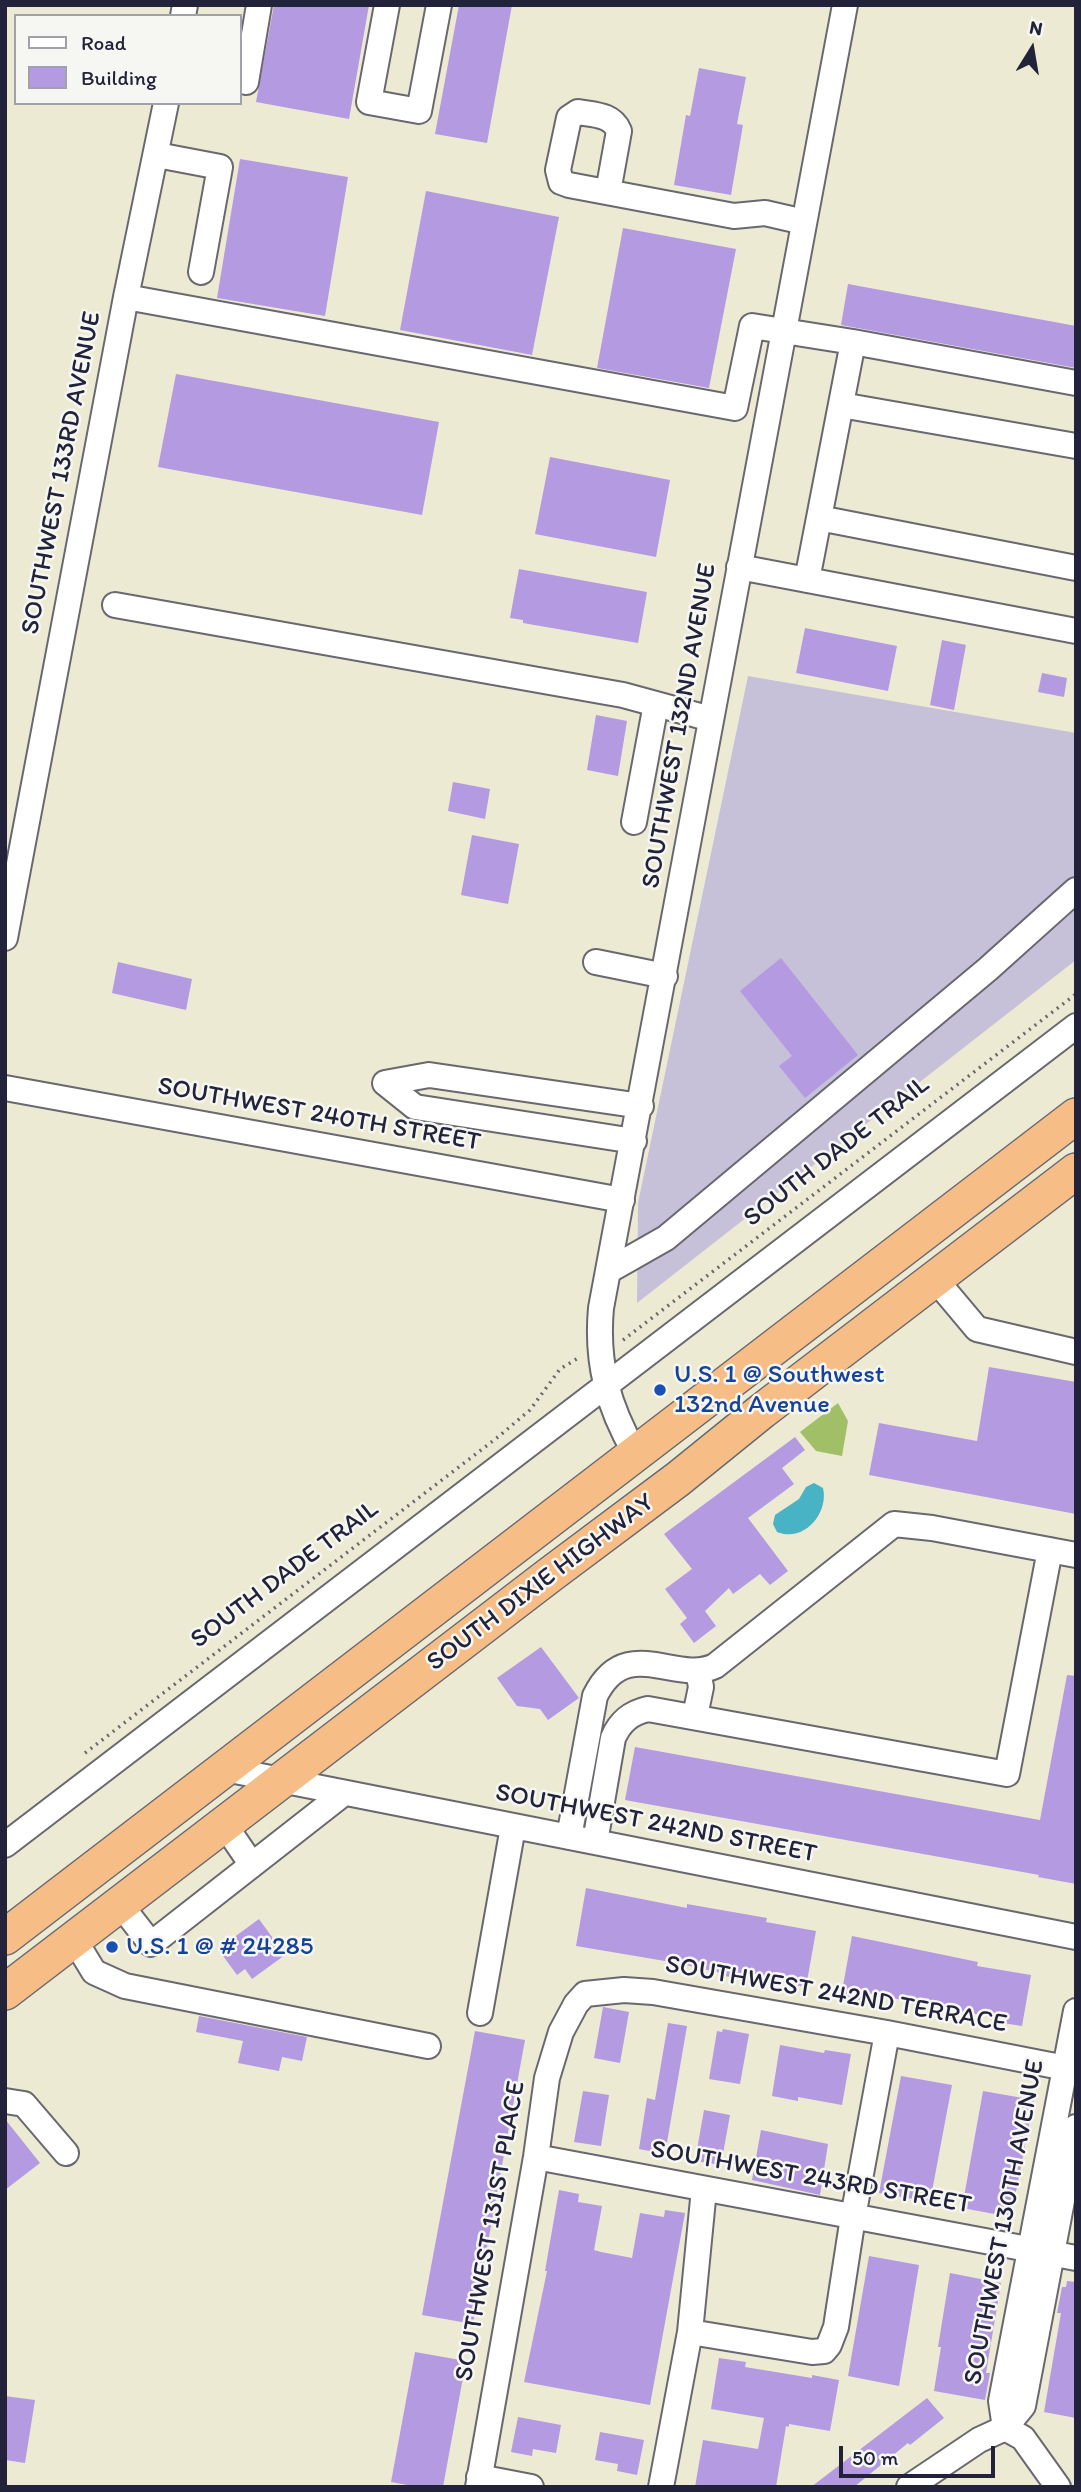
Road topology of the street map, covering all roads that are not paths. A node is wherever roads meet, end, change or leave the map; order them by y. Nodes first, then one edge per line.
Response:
1 (259, 5) edge
2 (387, 5) edge
3 (439, 5) edge
4 (845, 5) edge
5 (246, 82) dead end
6 (166, 105) edge
7 (157, 155) junction
8 (608, 192) dead end
9 (804, 222) junction
10 (201, 272) dead end
11 (126, 297) junction
12 (783, 329) junction
13 (853, 342) junction
14 (1076, 383) edge
15 (841, 405) junction
16 (735, 408) junction
17 (768, 414) junction
18 (1076, 446) edge
19 (819, 518) junction
20 (738, 567) junction
21 (1076, 568) edge
22 (807, 580) junction
23 (115, 605) dead end
24 (1076, 631) edge
25 (656, 704) junction
26 (711, 719) junction
27 (634, 822) dead end
28 (1076, 890) edge
29 (5, 938) edge
30 (596, 962) dead end
31 (665, 976) junction
32 (1076, 1026) edge
33 (5, 1088) edge
34 (641, 1106) junction
35 (1076, 1116) edge
36 (634, 1141) junction
37 (1076, 1171) edge
38 (622, 1200) junction
39 (608, 1271) junction
40 (936, 1279) junction
41 (1076, 1352) edge
42 (606, 1386) junction
43 (635, 1453) junction
44 (1050, 1550) junction
45 (1076, 1555) edge
46 (443, 1658) junction
47 (703, 1671) junction
48 (699, 1717) junction
49 (225, 1769) junction
50 (281, 1781) junction
51 (344, 1793) junction
52 (224, 1824) junction
53 (513, 1827) junction
54 (569, 1837) junction
55 (595, 1842) junction
56 (5, 1845) edge
57 (106, 1859) junction
58 (252, 1865) junction
59 (120, 1904) junction
60 (5, 1937) edge
61 (1076, 1937) edge
62 (74, 1939) junction
63 (5, 1964) edge
64 (5, 1992) edge
65 (585, 1994) joint
66 (1076, 2011) edge
67 (480, 2013) dead end
68 (887, 2033) junction
69 (429, 2046) dead end
70 (1070, 2069) edge
71 (5, 2101) edge
72 (1076, 2127) edge
73 (66, 2153) dead end
74 (536, 2157) junction
75 (704, 2189) junction
76 (853, 2217) junction
77 (1041, 2251) junction
78 (1076, 2258) edge
79 (690, 2332) junction
80 (1005, 2428) junction
81 (479, 2482) edge
82 (531, 2487) edge
83 (661, 2487) edge
84 (909, 2487) edge
85 (1058, 2487) edge

1 - 5 street
2 - 3 street
4 - 9 street, SOUTHWEST 132ND AVENUE
6 - 7 street, SOUTHWEST 133RD AVENUE
7 - 10 street
7 - 11 street, SOUTHWEST 133RD AVENUE
8 - 9 street
9 - 12 street, SOUTHWEST 132ND AVENUE
11 - 16 street
11 - 29 street, SOUTHWEST 133RD AVENUE
12 - 13 street
12 - 16 street
12 - 17 street, SOUTHWEST 132ND AVENUE
13 - 14 street
13 - 15 street
15 - 18 street
15 - 19 street
16 - 17 street
17 - 20 street, SOUTHWEST 132ND AVENUE
19 - 21 street
19 - 22 street
20 - 22 street
20 - 26 street, SOUTHWEST 132ND AVENUE
22 - 24 street
23 - 25 street
25 - 26 street
25 - 27 street
26 - 31 street, SOUTHWEST 132ND AVENUE
28 - 39 street
30 - 31 street
31 - 34 street, SOUTHWEST 132ND AVENUE
32 - 42 street
33 - 38 street, SOUTHWEST 240TH STREET
34 - 36 street, SOUTHWEST 132ND AVENUE
34 - 36 street
35 - 43 highway, SOUTH DIXIE HIGHWAY
36 - 38 street, SOUTHWEST 132ND AVENUE
37 - 40 highway, SOUTH DIXIE HIGHWAY
38 - 39 street, SOUTHWEST 132ND AVENUE
39 - 42 street, SOUTHWEST 132ND AVENUE
40 - 41 street
40 - 43 highway
40 - 46 highway, SOUTH DIXIE HIGHWAY
42 - 43 street, SOUTHWEST 132ND AVENUE
42 - 56 street
43 - 46 highway
43 - 49 highway, SOUTH DIXIE HIGHWAY
44 - 45 street
44 - 47 street
44 - 48 street
46 - 50 highway, SOUTH DIXIE HIGHWAY
47 - 48 street
47 - 54 street
48 - 55 street
49 - 50 street, SOUTHWEST 242ND STREET
49 - 57 highway, SOUTH DIXIE HIGHWAY
50 - 51 street, SOUTHWEST 242ND STREET
50 - 52 highway, SOUTH DIXIE HIGHWAY
51 - 53 street, SOUTHWEST 242ND STREET
51 - 58 street
52 - 58 street
52 - 59 highway, SOUTH DIXIE HIGHWAY
53 - 54 street, SOUTHWEST 242ND STREET
53 - 67 street
54 - 55 street, SOUTHWEST 242ND STREET
55 - 61 street, SOUTHWEST 242ND STREET
57 - 60 highway, SOUTH DIXIE HIGHWAY
57 - 63 highway
58 - 59 street
59 - 62 highway, SOUTH DIXIE HIGHWAY
62 - 64 highway, SOUTH DIXIE HIGHWAY
62 - 69 street
65 - 68 street, SOUTHWEST 242ND TERRACE
65 - 74 street, SOUTHWEST 131ST PLACE
66 - 70 street, SOUTHWEST 130TH AVENUE
68 - 70 street, SOUTHWEST 242ND TERRACE
68 - 76 street
70 - 77 street, SOUTHWEST 130TH AVENUE
71 - 73 street
72 - 77 street, SOUTHWEST 130TH AVENUE
74 - 75 street, SOUTHWEST 243RD STREET
74 - 81 street, SOUTHWEST 131ST PLACE
75 - 76 street, SOUTHWEST 243RD STREET
75 - 79 street
76 - 77 street, SOUTHWEST 243RD STREET
76 - 79 street
77 - 78 street, SOUTHWEST 243RD STREET
77 - 80 street, SOUTHWEST 130TH AVENUE
79 - 83 street
80 - 84 street
80 - 85 street
81 - 82 street

